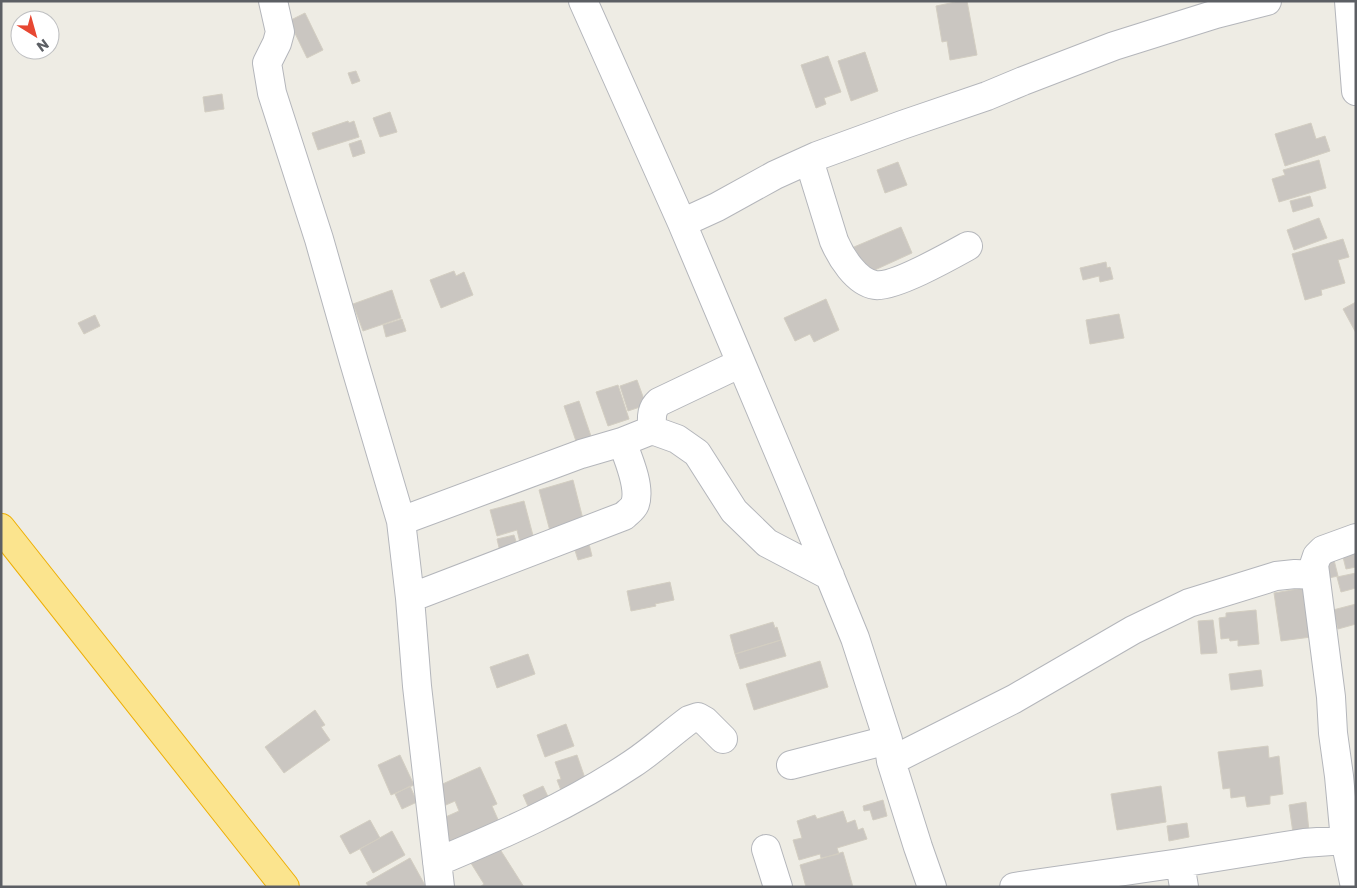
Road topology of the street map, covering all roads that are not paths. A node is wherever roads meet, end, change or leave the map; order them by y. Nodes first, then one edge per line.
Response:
1 (273, 1) edge
2 (583, 1) edge
3 (1267, 1) edge
4 (1349, 1) edge
5 (1356, 91) edge
6 (809, 160) junction
7 (682, 222) junction
8 (968, 246) dead end
9 (741, 363) junction
10 (652, 430) junction
11 (622, 442) junction
12 (401, 521) junction
13 (1, 528) edge
14 (1356, 538) edge
15 (1315, 575) junction
16 (830, 576) junction
17 (410, 598) junction
18 (723, 739) dead end
19 (890, 750) junction
20 (791, 765) dead end
21 (1348, 774) edge
22 (1345, 840) junction
23 (766, 849) dead end
24 (438, 874) edge
25 (1182, 875) edge
26 (285, 887) edge
27 (778, 887) edge
28 (932, 887) edge
29 (1014, 887) edge
30 (1355, 887) edge

1 - 12 street
2 - 7 street
3 - 6 street
4 - 5 street
6 - 7 street
6 - 8 street
7 - 9 street
9 - 10 street
9 - 16 street
10 - 11 street
10 - 16 street
11 - 12 street
11 - 17 street
12 - 17 street
13 - 26 highway
14 - 15 street
15 - 19 street
15 - 21 street
16 - 19 street
17 - 24 street
18 - 24 street
19 - 20 street
19 - 28 street
21 - 22 street
22 - 25 street
22 - 30 street
23 - 27 street
25 - 29 street

